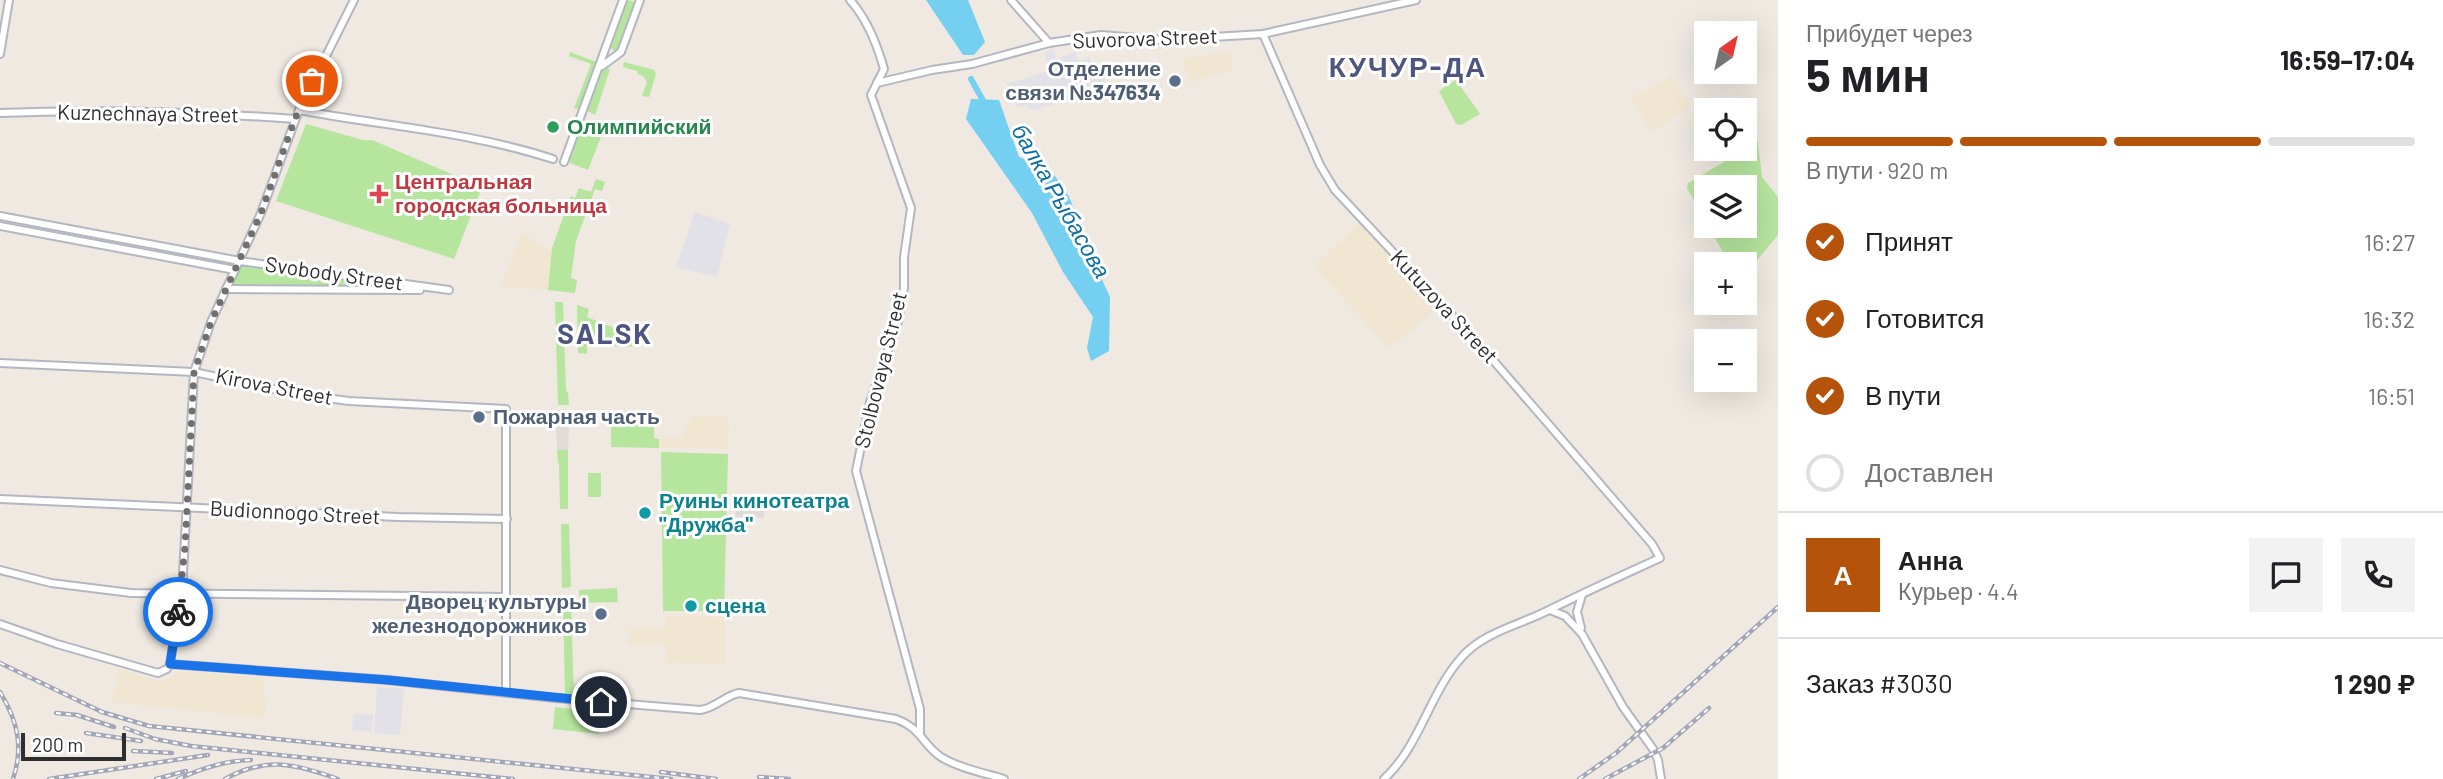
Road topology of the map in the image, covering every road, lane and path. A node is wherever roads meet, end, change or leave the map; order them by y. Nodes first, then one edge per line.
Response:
1 (9, 0) edge
2 (354, 0) edge
3 (623, 0) edge
4 (640, 0) edge
5 (850, 0) edge
6 (1012, 0) edge
7 (1416, 0) edge
8 (1263, 34) junction
9 (1049, 43) junction
10 (0, 54) edge
11 (600, 67) junction
12 (875, 83) junction
13 (299, 110) junction
14 (0, 113) edge
15 (295, 119) junction
16 (553, 159) dead end
17 (564, 162) dead end
18 (0, 216) edge
19 (0, 226) edge
20 (240, 261) junction
21 (235, 270) junction
22 (226, 289) junction
23 (0, 363) edge
24 (194, 372) junction
25 (0, 499) edge
26 (186, 508) junction
27 (507, 519) junction
28 (0, 570) edge
29 (182, 592) junction
30 (1582, 595) junction
31 (508, 597) junction
32 (1550, 610) junction
33 (0, 624) edge
34 (1582, 634) junction
35 (170, 664) junction
36 (506, 693) junction
37 (920, 733) junction
38 (1004, 779) edge
39 (1384, 779) edge
40 (1661, 779) edge

1 - 10 main road
2 - 13 main road
3 - 11 main road
4 - 11 main road
5 - 12 main road
6 - 9 main road
7 - 8 main road, Suvorova Street
8 - 9 main road, Suvorova Street
8 - 30 main road, Kutuzova Street
9 - 12 main road, Suvorova Street
11 - 17 main road
12 - 37 main road, Stolbovaya Street
13 - 15 main road
13 - 16 main road
14 - 15 main road, Kuznechnaya Street
15 - 20 main road
18 - 20 main road, Svobody Street
19 - 21 main road, Svobody Street
20 - 21 main road
20 - 22 main road, Svobody Street
21 - 22 main road
22 - 24 main road
23 - 24 main road, Kirova Street
24 - 26 main road
24 - 27 main road, Kirova Street
25 - 26 main road, Budionnogo Street
26 - 27 main road, Budionnogo Street
26 - 29 main road
27 - 31 main road
28 - 29 main road
29 - 31 main road
29 - 35 main road
30 - 32 main road
30 - 34 main road
31 - 36 main road
32 - 34 main road
32 - 39 main road
33 - 35 main road
34 - 40 main road
35 - 36 main road
36 - 37 main road
37 - 38 main road

